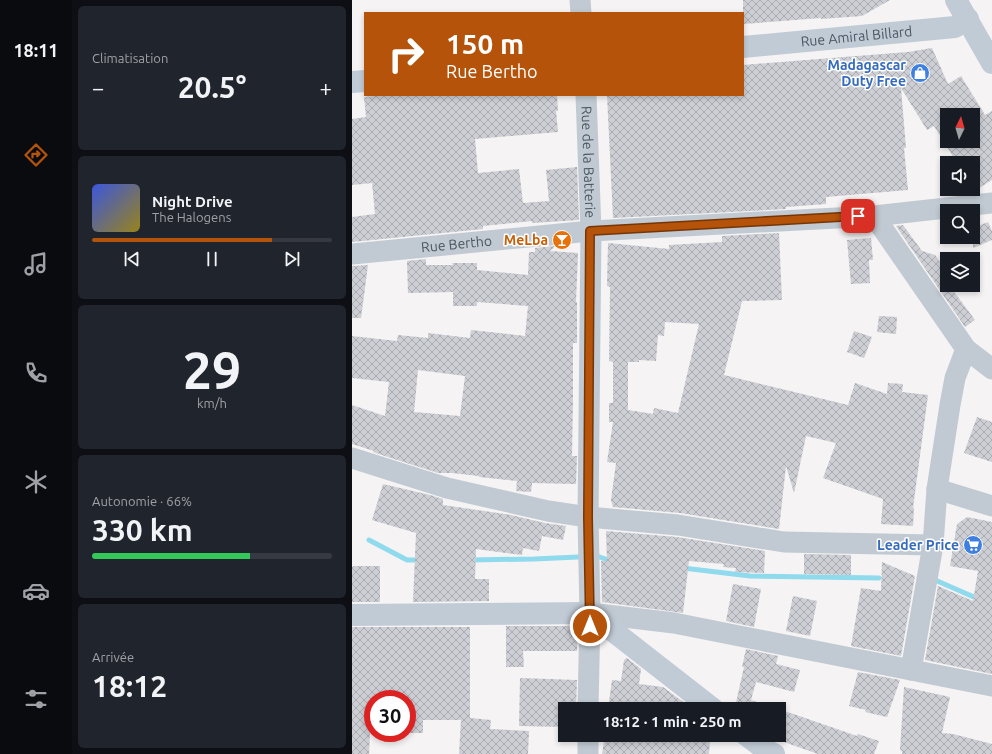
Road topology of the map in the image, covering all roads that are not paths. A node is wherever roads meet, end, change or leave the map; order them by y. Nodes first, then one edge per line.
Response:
1 (580, 0) edge
2 (956, 0) edge
3 (581, 12) edge
4 (968, 19) junction
5 (744, 47) edge
6 (992, 63) edge
7 (364, 81) edge
8 (352, 82) edge
9 (586, 96) edge
10 (992, 203) edge
11 (874, 216) junction
12 (590, 231) junction
13 (352, 254) edge
14 (966, 349) junction
15 (992, 369) edge
16 (352, 458) edge
17 (937, 489) junction
18 (992, 506) edge
19 (588, 517) junction
20 (933, 545) junction
21 (590, 613) junction
22 (352, 615) edge
23 (911, 670) junction
24 (992, 686) edge
25 (588, 702) edge
26 (704, 702) edge
27 (588, 742) edge
28 (755, 742) edge
29 (588, 754) edge
30 (774, 754) edge

1 - 3 street
2 - 4 street
4 - 5 street, Rue Amiral Billard
4 - 6 street
7 - 8 street
9 - 12 street, Rue de la Batterie
10 - 11 street, Rue Bertho
11 - 12 street, Rue Bertho
11 - 14 street
12 - 13 street, Rue Bertho
12 - 19 street, Rue de la Batterie
14 - 15 street
14 - 17 street
16 - 19 street
17 - 18 street
17 - 20 street
19 - 20 street
19 - 21 street, Rue de la Batterie
20 - 23 street
21 - 22 street
21 - 23 street
21 - 25 street, Rue de la Batterie
21 - 26 street
23 - 24 street
27 - 29 street
28 - 30 street

